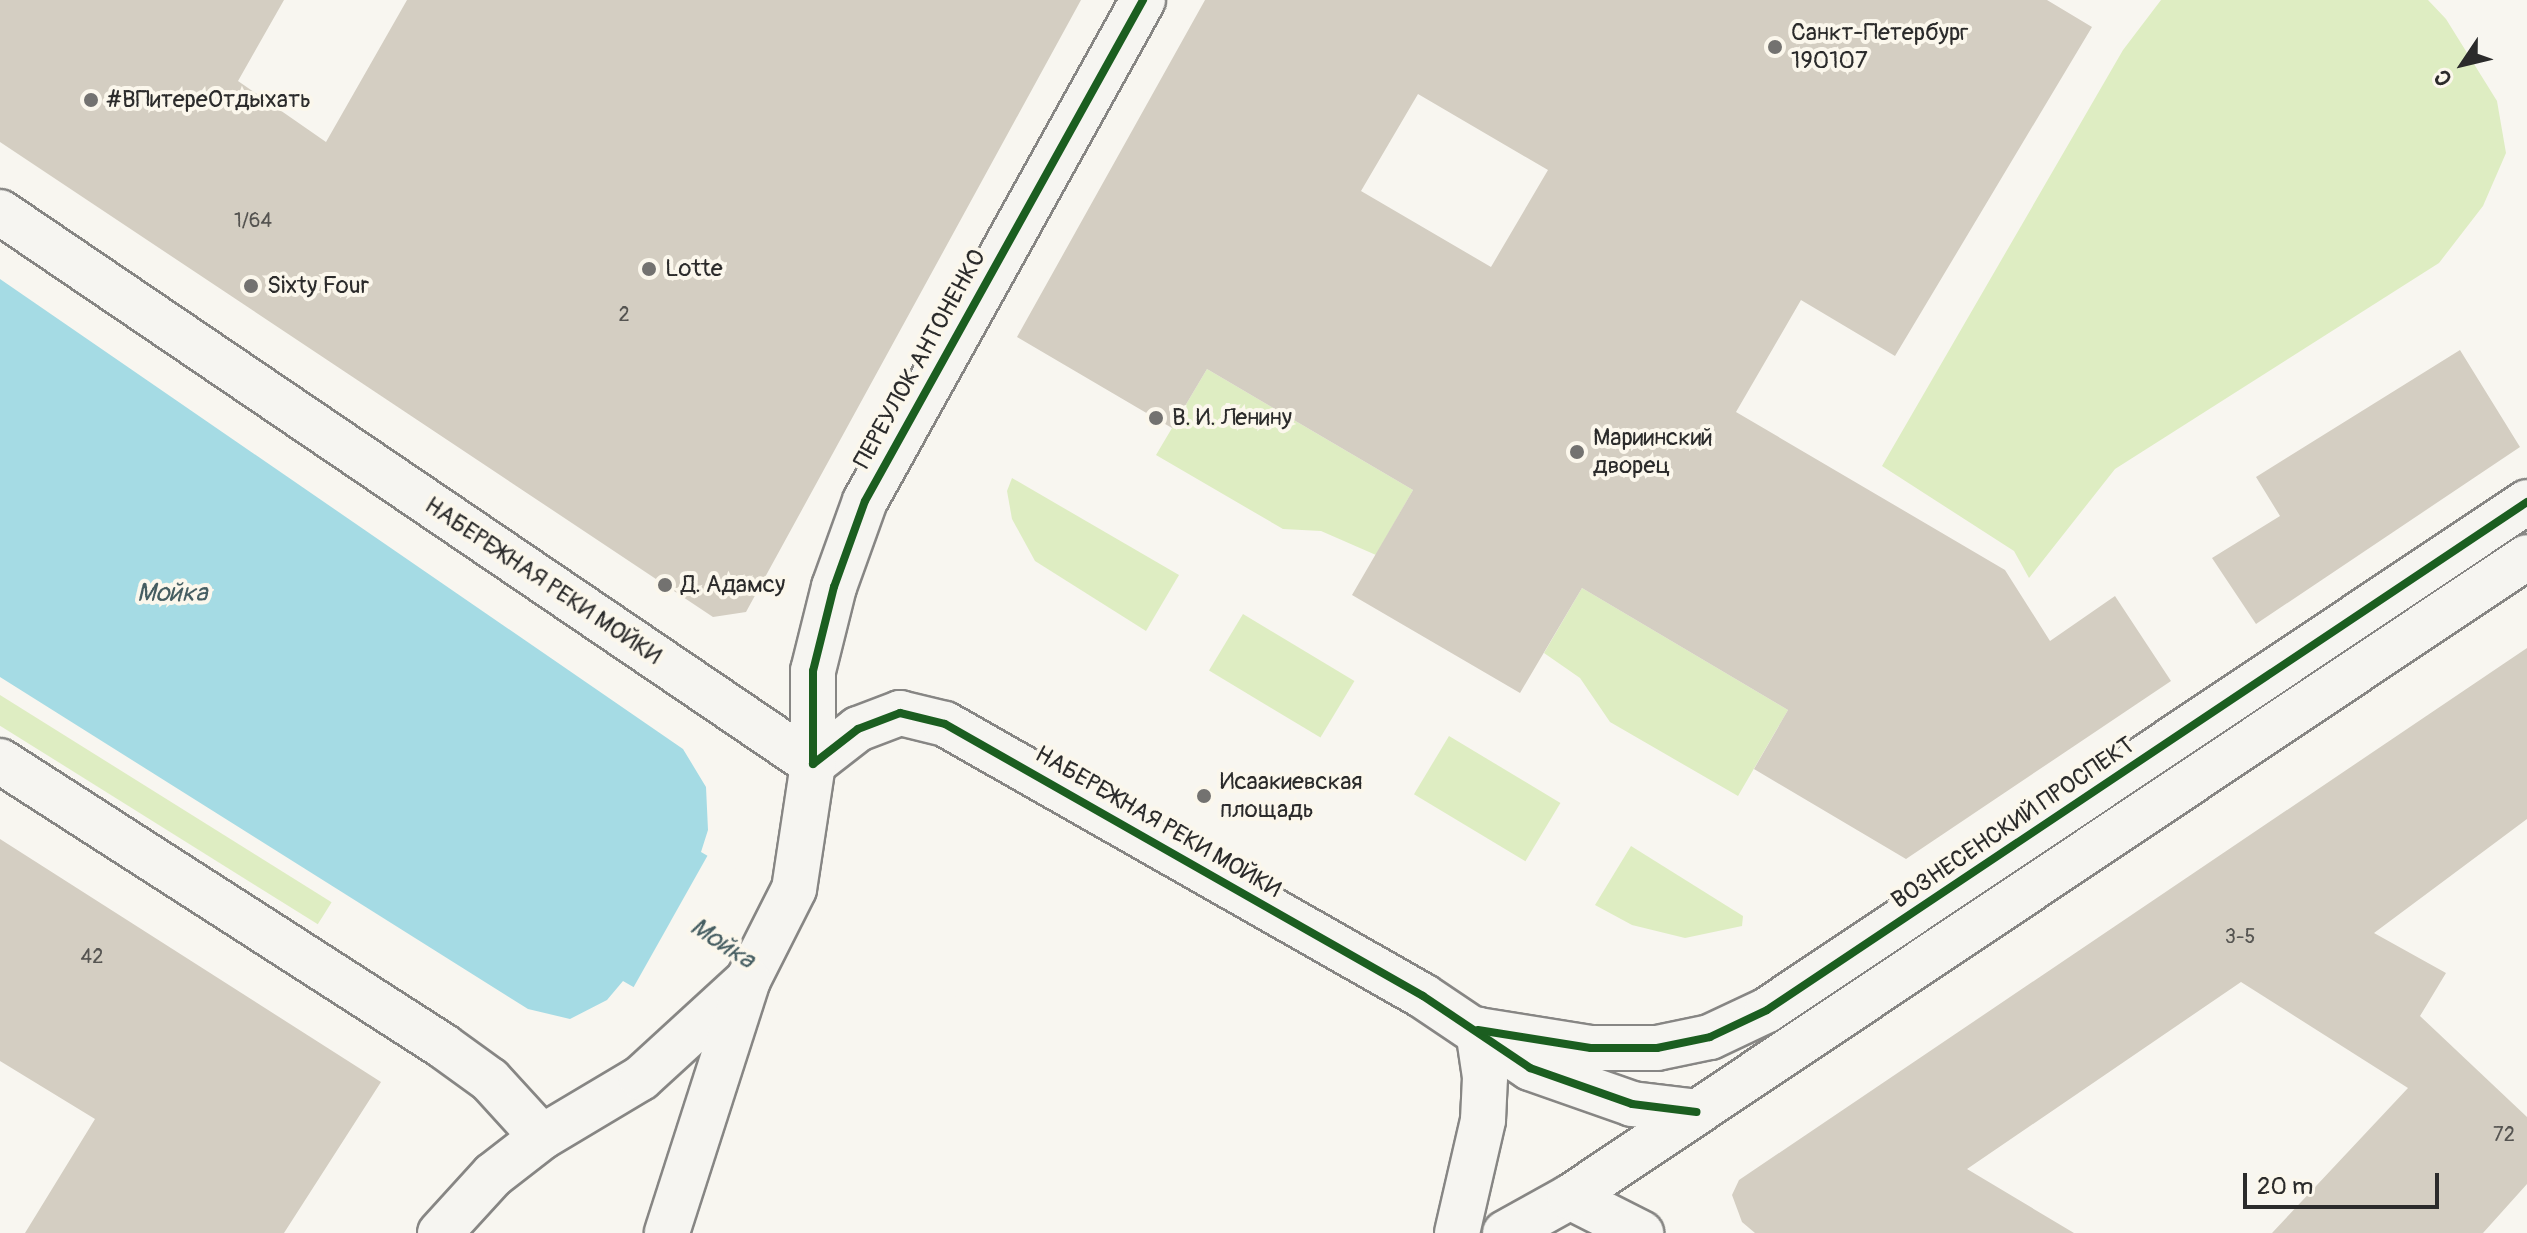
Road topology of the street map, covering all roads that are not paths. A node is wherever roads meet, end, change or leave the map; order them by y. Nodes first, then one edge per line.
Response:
1 (1143, 0) edge
2 (0, 212) edge
3 (2527, 502) edge
4 (2527, 557) edge
5 (0, 761) edge
6 (813, 764) junction
7 (1478, 1030) junction
8 (714, 1038) junction
9 (1697, 1112) junction
10 (542, 1137) junction
11 (1570, 1197) junction
12 (440, 1233) edge
13 (667, 1233) edge
14 (1457, 1233) edge
15 (1505, 1233) edge
16 (1641, 1233) edge

1 - 6 street, ПЕРЕУЛОК АНТОНЕНКО
2 - 6 street, НАБЕРЕЖНАЯ РЕКИ МОЙКИ
3 - 7 street, ВОЗНЕСЕНСКИЙ ПРОСПЕКТ
4 - 9 street
5 - 10 street
6 - 7 street, НАБЕРЕЖНАЯ РЕКИ МОЙКИ
6 - 8 street
7 - 9 street
7 - 14 street
8 - 10 street
8 - 13 street
9 - 11 street
10 - 12 street
11 - 15 street
11 - 16 street

